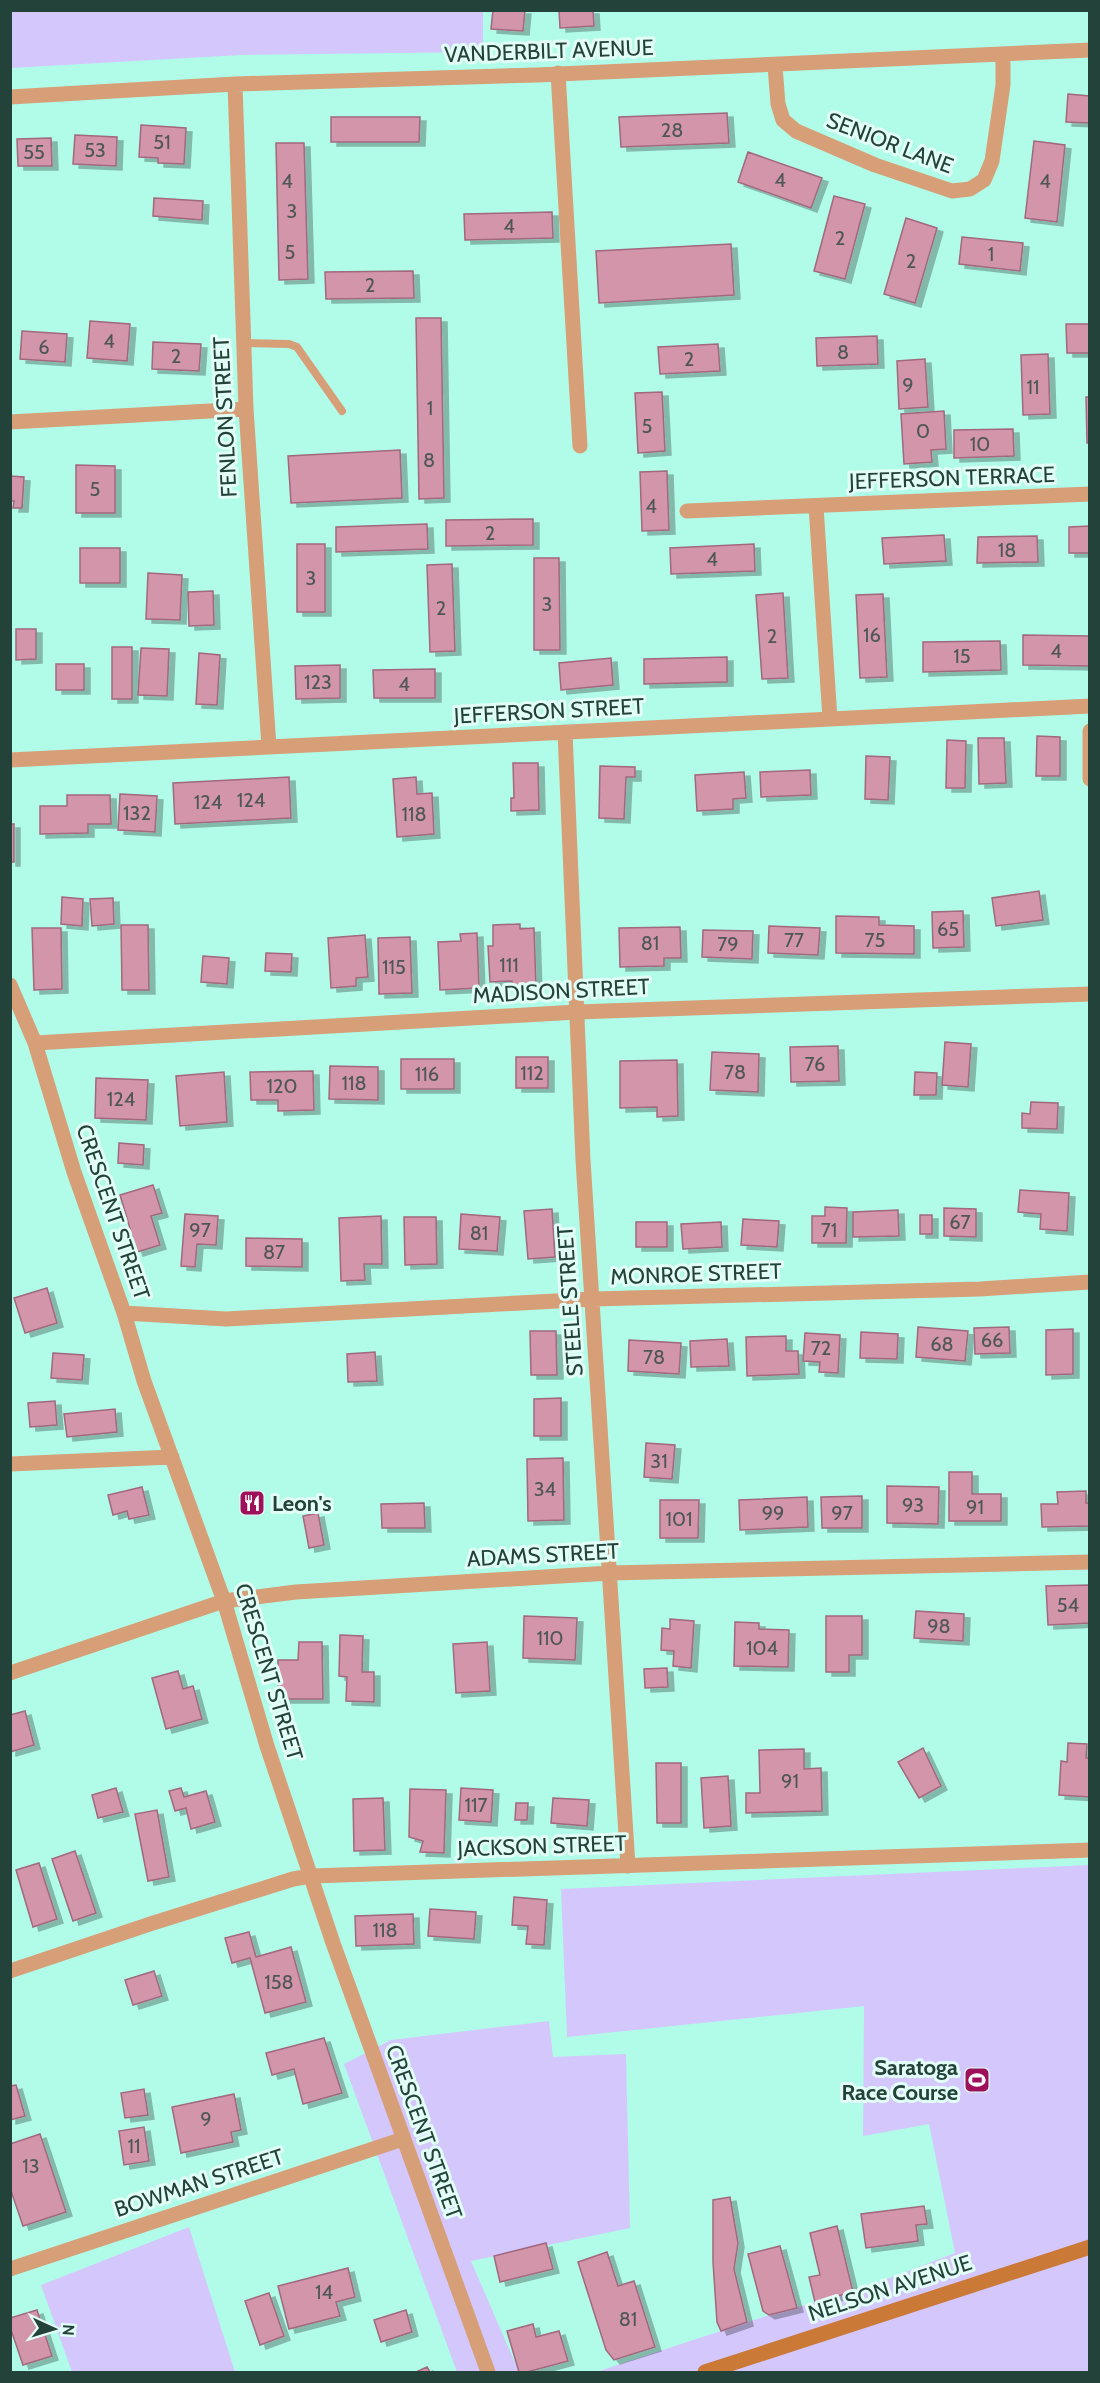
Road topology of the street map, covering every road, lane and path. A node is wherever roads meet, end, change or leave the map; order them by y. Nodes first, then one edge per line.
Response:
1 (1089, 50) edge
2 (1003, 55) junction
3 (775, 66) junction
4 (558, 73) junction
5 (235, 84) junction
6 (10, 97) edge
7 (243, 343) junction
8 (246, 409) junction
9 (342, 411) dead end
10 (10, 422) edge
11 (580, 446) dead end
12 (1089, 494) edge
13 (816, 506) junction
14 (687, 511) dead end
15 (1089, 706) edge
16 (830, 719) junction
17 (1089, 731) edge
18 (564, 732) junction
19 (269, 747) junction
20 (10, 760) edge
21 (1089, 779) edge
22 (11, 988) edge
23 (1089, 994) edge
24 (577, 1012) junction
25 (35, 1044) junction
26 (1089, 1282) edge
27 (592, 1299) junction
28 (124, 1313) junction
29 (172, 1457) junction
30 (10, 1464) edge
31 (1089, 1562) edge
32 (610, 1573) junction
33 (224, 1601) junction
34 (10, 1672) edge
35 (1089, 1850) edge
36 (628, 1866) junction
37 (311, 1876) junction
38 (10, 1971) edge
39 (403, 2139) junction
40 (1089, 2247) edge
41 (10, 2269) edge
42 (488, 2373) edge
43 (705, 2373) edge

1 - 2 street, VANDERBILT AVENUE
2 - 3 street, VANDERBILT AVENUE
2 - 3 street, SENIOR LANE
3 - 4 street, VANDERBILT AVENUE
4 - 5 street, VANDERBILT AVENUE
4 - 11 street
5 - 6 street, VANDERBILT AVENUE
5 - 7 street, FENLON STREET
7 - 8 street, FENLON STREET
7 - 9 lane
8 - 10 street
8 - 19 street, FENLON STREET
12 - 13 street, JEFFERSON TERRACE
13 - 14 street, JEFFERSON TERRACE
13 - 16 street
15 - 16 street, JEFFERSON STREET
16 - 18 street, JEFFERSON STREET
17 - 21 street
18 - 19 street, JEFFERSON STREET
18 - 24 street, STEELE STREET
19 - 20 street, JEFFERSON STREET
22 - 25 street, CRESCENT STREET
23 - 24 street, MADISON STREET
24 - 25 street, MADISON STREET
24 - 27 street, STEELE STREET
25 - 28 street, CRESCENT STREET
26 - 27 street, MONROE STREET
27 - 28 street, MONROE STREET
27 - 32 street, STEELE STREET
28 - 29 street, CRESCENT STREET
29 - 30 street
29 - 33 street, CRESCENT STREET
31 - 32 street, ADAMS STREET
32 - 33 street, ADAMS STREET
32 - 36 street, STEELE STREET
33 - 34 street, ADAMS STREET
33 - 37 street, CRESCENT STREET
35 - 36 street, JACKSON STREET
36 - 37 street, JACKSON STREET
37 - 38 street, JACKSON STREET
37 - 39 street, CRESCENT STREET
39 - 41 street, BOWMAN STREET
39 - 42 street, CRESCENT STREET
40 - 43 street, NELSON AVENUE

